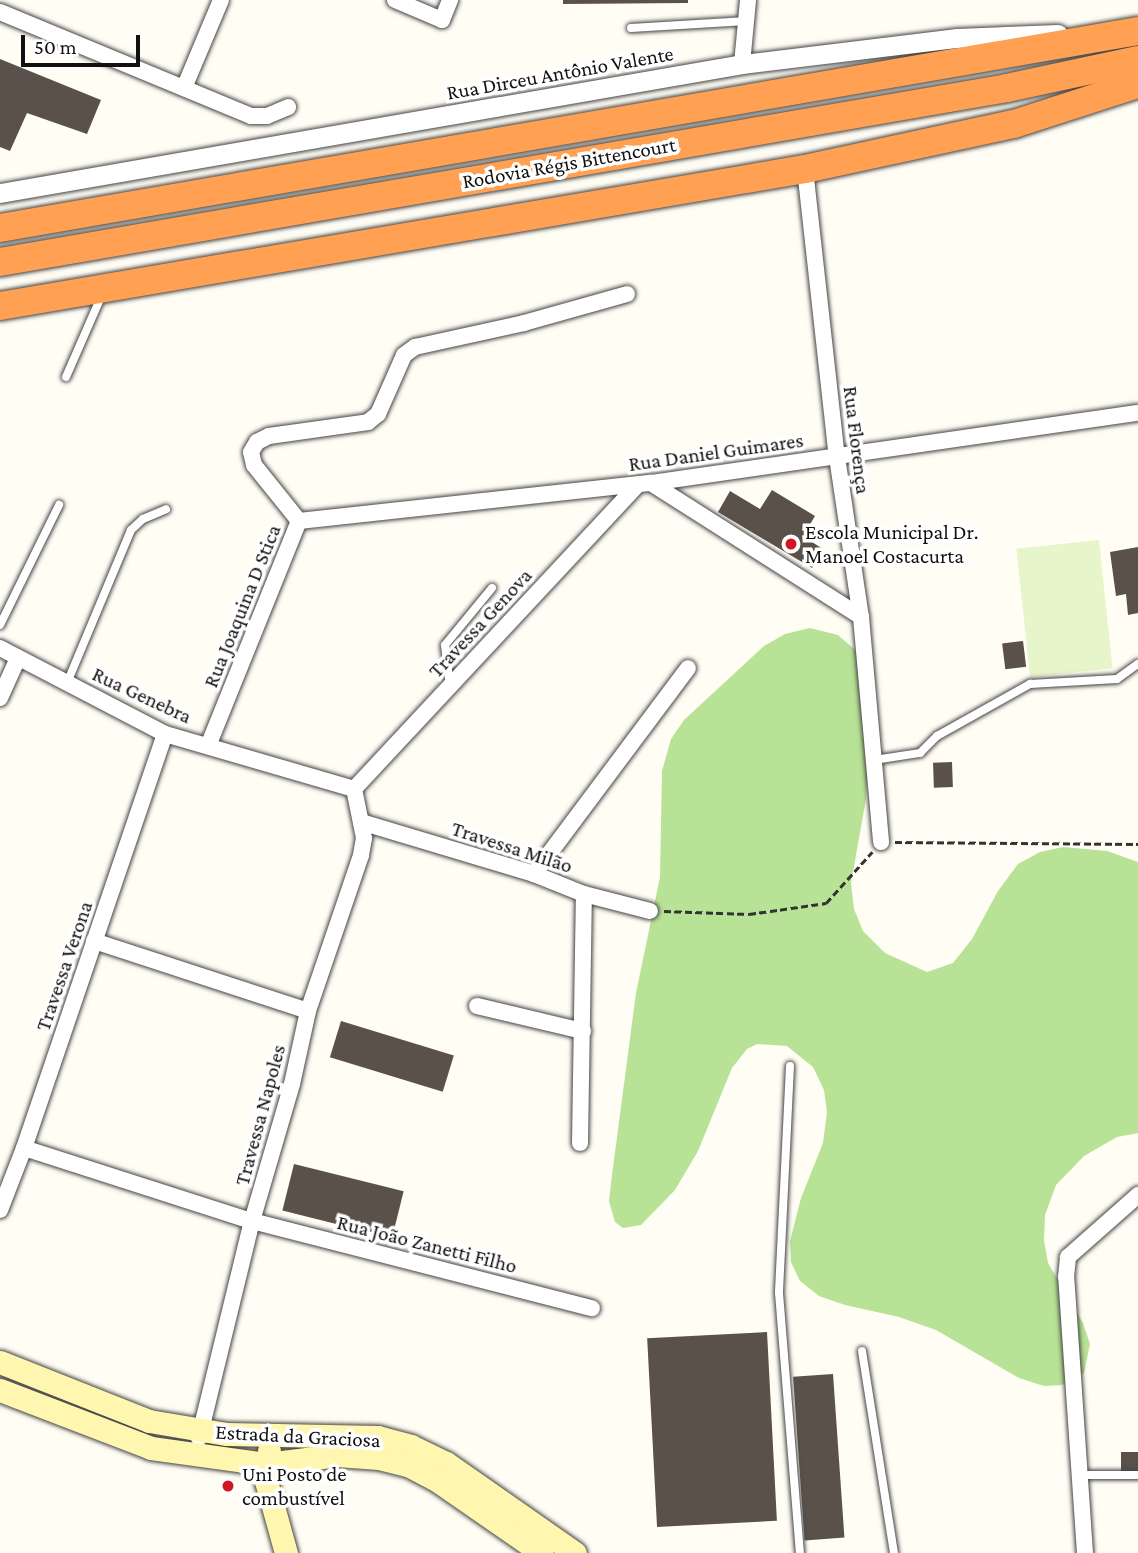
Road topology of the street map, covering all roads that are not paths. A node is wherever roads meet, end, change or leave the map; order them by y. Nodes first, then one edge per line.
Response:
1 (221, 0) edge
2 (395, 0) edge
3 (450, 0) edge
4 (748, 0) edge
5 (0, 12) edge
6 (747, 21) junction
7 (631, 28) dead end
8 (1135, 31) edge
9 (1138, 60) edge
10 (742, 64) junction
11 (1138, 84) edge
12 (184, 88) junction
13 (288, 107) dead end
14 (804, 169) junction
15 (0, 193) edge
16 (0, 228) edge
17 (8, 263) edge
18 (104, 288) junction
19 (627, 294) dead end
20 (0, 306) edge
21 (66, 377) dead end
22 (1138, 412) edge
23 (837, 457) junction
24 (644, 484) junction
25 (59, 505) dead end
26 (166, 509) dead end
27 (299, 521) junction
28 (492, 588) dead end
29 (861, 617) junction
30 (0, 625) edge
31 (0, 648) edge
32 (18, 658) junction
33 (1138, 664) edge
34 (688, 667) dead end
35 (67, 683) junction
36 (450, 686) junction
37 (0, 698) edge
38 (165, 734) junction
39 (208, 746) junction
40 (874, 760) junction
41 (354, 789) junction
42 (361, 822) junction
43 (881, 842) road end
44 (534, 874) junction
45 (584, 894) junction
46 (650, 911) road end
47 (94, 941) junction
48 (477, 1006) dead end
49 (308, 1011) junction
50 (583, 1031) junction
51 (790, 1066) dead end
52 (580, 1143) dead end
53 (24, 1148) junction
54 (1138, 1195) edge
55 (0, 1210) edge
56 (252, 1221) junction
57 (592, 1308) dead end
58 (862, 1351) dead end
59 (0, 1362) edge
60 (0, 1391) edge
61 (200, 1431) junction
62 (271, 1437) junction
63 (196, 1455) junction
64 (267, 1464) junction
65 (1080, 1475) junction
66 (1138, 1475) edge
67 (286, 1553) edge
68 (542, 1553) edge
69 (575, 1553) edge
70 (800, 1553) edge
71 (894, 1553) edge
72 (1085, 1553) edge

1 - 12 street
2 - 3 street
4 - 6 street
5 - 12 street
6 - 7 lane
6 - 10 street
8 - 10 street, Rua Dirceu Antônio Valente
8 - 16 highway, Rodovia Régis Bittencourt
9 - 17 highway, Rodovia Régis Bittencourt
10 - 15 street, Rua Dirceu Antônio Valente
11 - 14 highway
12 - 13 street
14 - 18 highway
14 - 23 street, Rua Florença
18 - 20 highway
18 - 21 lane
19 - 27 street
22 - 23 street, Rua Daniel Guimares
23 - 24 street, Rua Daniel Guimares
23 - 29 street, Rua Florença
24 - 27 street, Rua Daniel Guimares
24 - 29 street
24 - 36 street, Travessa Genova
25 - 30 lane
26 - 35 lane
27 - 39 street, Rua Joaquina D Stica
28 - 36 lane
29 - 40 street, Rua Florença
31 - 32 street, Rua Genebra
32 - 35 street, Rua Genebra
32 - 37 street
33 - 40 lane
34 - 44 street
35 - 38 street, Rua Genebra
36 - 41 street, Travessa Genova
38 - 39 street, Rua Genebra
38 - 47 street, Travessa Verona
39 - 41 street, Rua Genebra
40 - 43 street, Rua Florença
41 - 42 street, Travessa Napoles
42 - 44 street, Travessa Milão
42 - 49 street, Travessa Napoles
44 - 45 street, Travessa Milão
45 - 46 street, Travessa Milão
45 - 50 street
47 - 49 street
47 - 53 street, Travessa Verona
48 - 50 street
49 - 56 street, Travessa Napoles
50 - 52 street
51 - 70 lane
53 - 55 street, Travessa Verona
53 - 56 street, Rua João Zanetti Filho
54 - 65 street
56 - 57 street, Rua João Zanetti Filho
56 - 61 street, Travessa Napoles
58 - 71 lane
59 - 61 main road, Estrada da Graciosa
60 - 63 main road, Estrada da Graciosa
61 - 62 main road, Estrada da Graciosa
61 - 63 street, Travessa Napoles
62 - 64 main road
62 - 69 main road, Estrada da Graciosa
63 - 64 main road, Estrada da Graciosa
64 - 67 main road
64 - 68 main road, Estrada da Graciosa
65 - 66 lane
65 - 72 street

